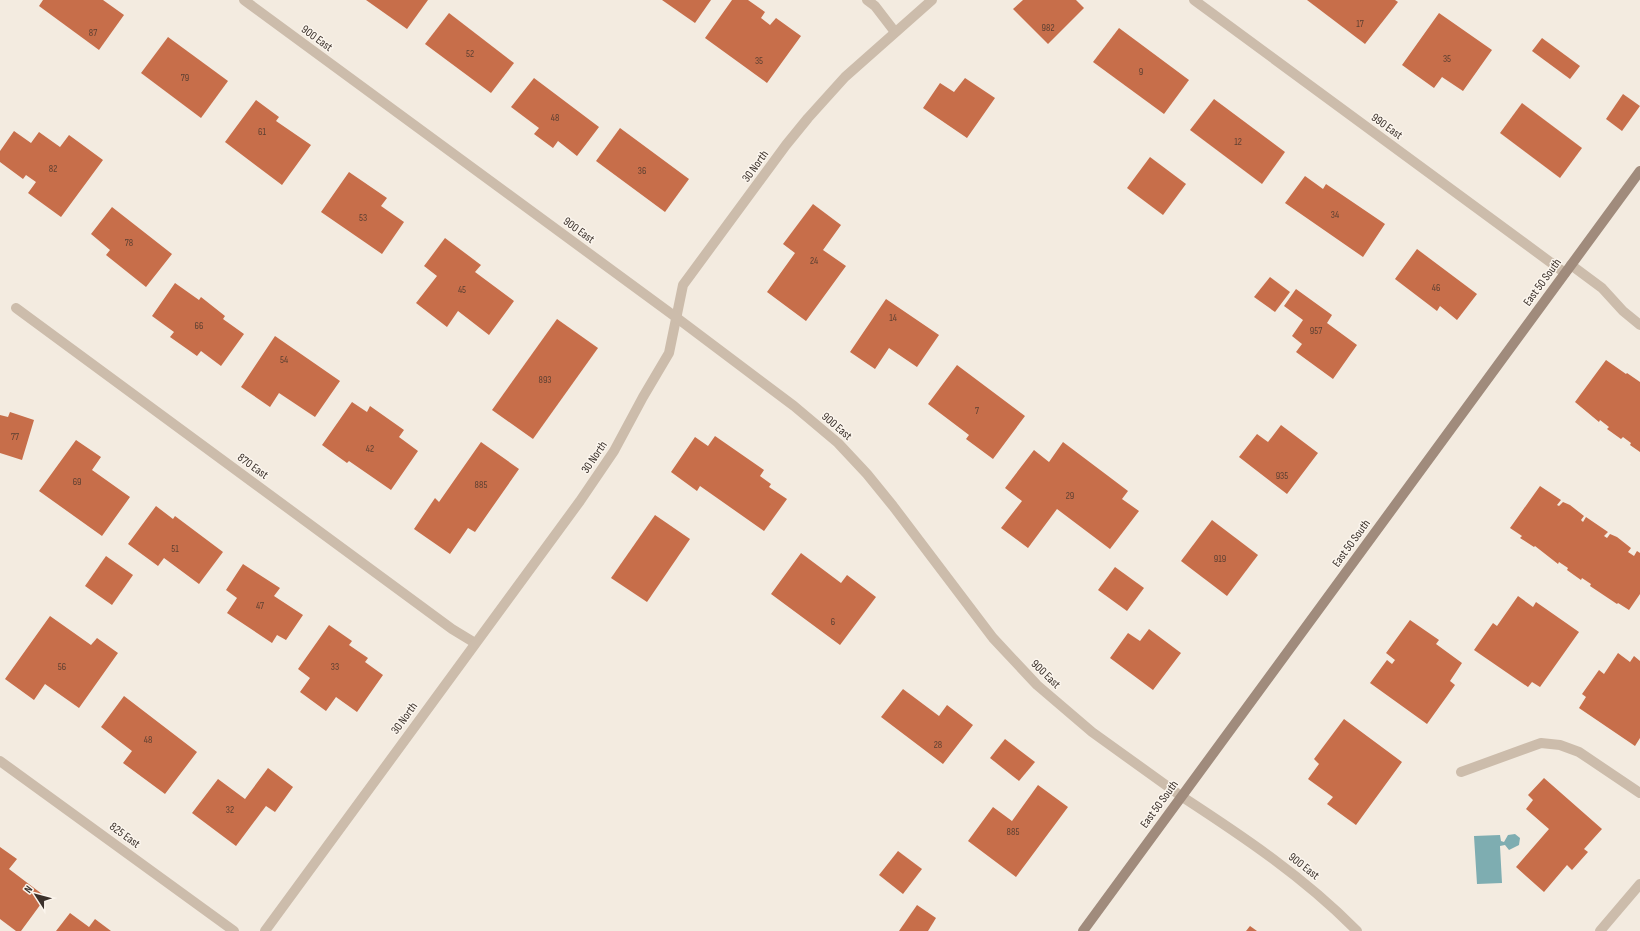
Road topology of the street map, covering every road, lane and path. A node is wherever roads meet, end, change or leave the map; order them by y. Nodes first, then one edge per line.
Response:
1 (244, 0) edge
2 (867, 0) edge
3 (932, 0) edge
4 (1194, 0) edge
5 (895, 32) junction
6 (1640, 170) edge
7 (1568, 269) junction
8 (16, 308) dead end
9 (677, 318) junction
10 (1640, 325) edge
11 (475, 643) junction
12 (0, 761) edge
13 (1461, 772) dead end
14 (1640, 793) edge
15 (1181, 796) junction
16 (1640, 884) edge
17 (234, 931) edge
18 (264, 931) edge
19 (1083, 931) edge
20 (1357, 931) edge
21 (1600, 931) edge

1 - 9 street, 900 East
2 - 5 street
3 - 5 street, 30 North
4 - 7 street, 990 East
5 - 9 street, 30 North
6 - 7 main road, East 50 South
7 - 10 street, 990 East
7 - 15 main road, East 50 South
8 - 11 street, 870 East
9 - 11 street, 30 North
9 - 15 street, 900 East
11 - 18 street, 30 North
12 - 17 street, 825 East
13 - 14 street
15 - 19 main road, East 50 South
15 - 20 street, 900 East
16 - 21 street

